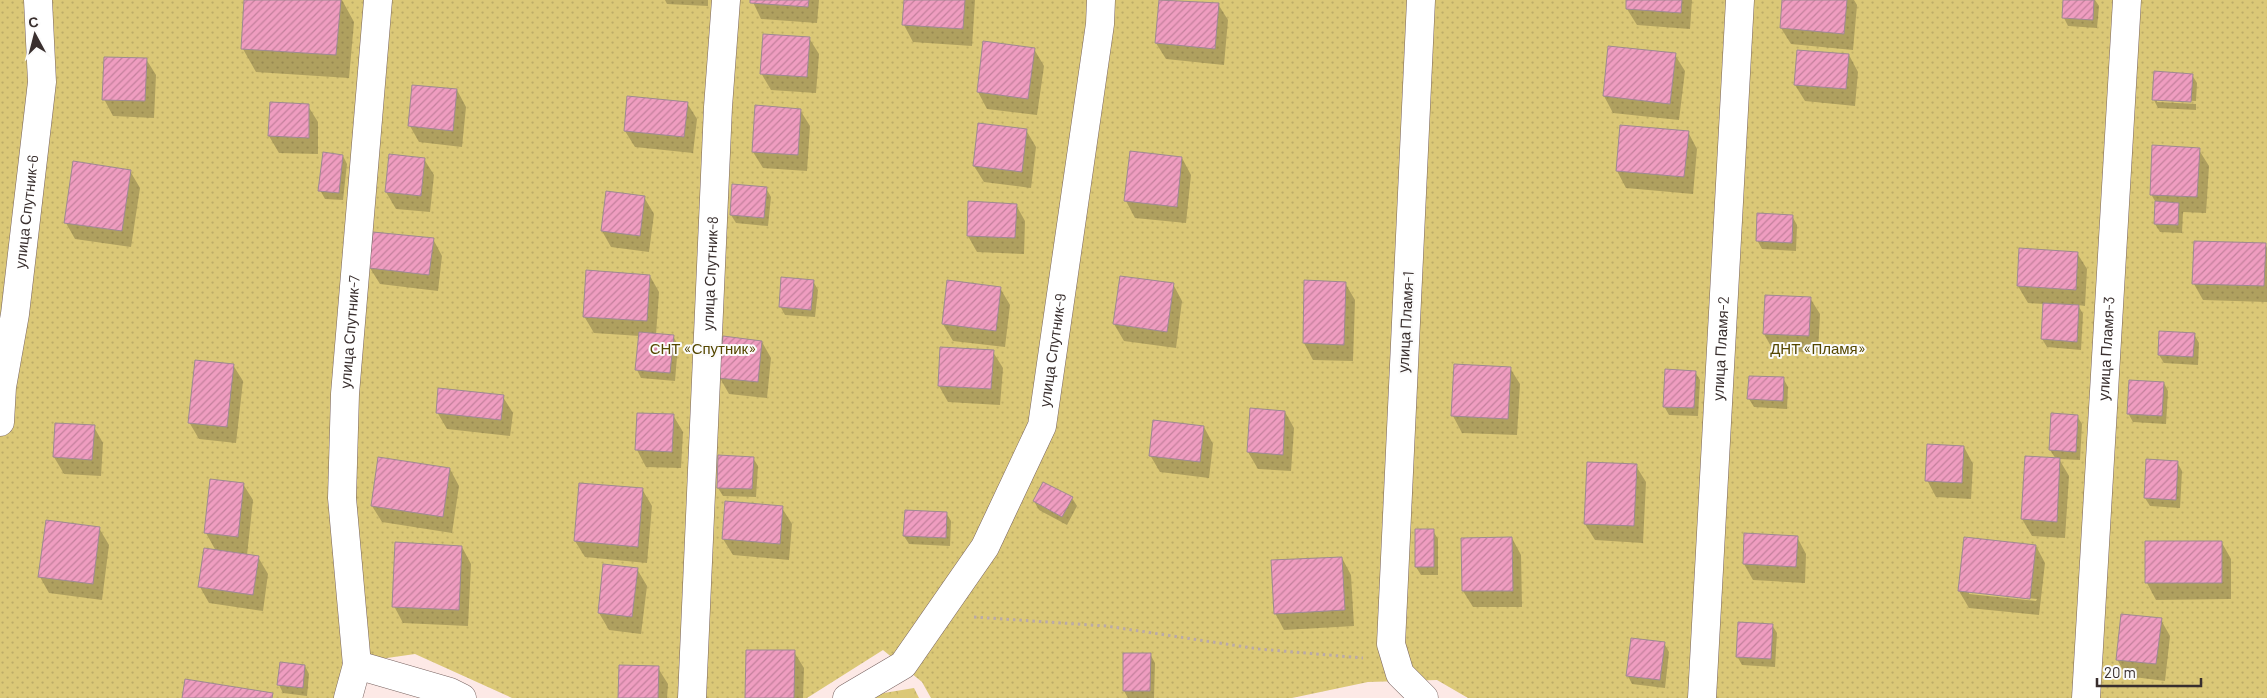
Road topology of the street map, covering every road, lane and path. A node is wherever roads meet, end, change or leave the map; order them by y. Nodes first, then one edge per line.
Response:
1 (38, 0) edge
2 (378, 0) edge
3 (726, 0) edge
4 (1100, 0) edge
5 (1421, 0) edge
6 (1740, 0) edge
7 (2127, 0) edge
8 (0, 422) edge
9 (938, 615) junction
10 (1394, 652) junction
11 (357, 664) junction
12 (348, 698) edge
13 (462, 698) edge
14 (692, 698) edge
15 (847, 698) edge
16 (1424, 698) edge
17 (1702, 698) edge
18 (2086, 698) edge

1 - 8 street, улица Спутник-6
2 - 11 street, улица Спутник-7
3 - 14 street, улица Спутник-8
4 - 9 street, улица Спутник-9
5 - 10 street, улица Пламя-1
6 - 17 street, улица Пламя-2
7 - 18 street, улица Пламя-3
9 - 10 path
9 - 15 street, улица Спутник-9
10 - 16 street
11 - 12 street, улица Спутник-7
11 - 13 street

